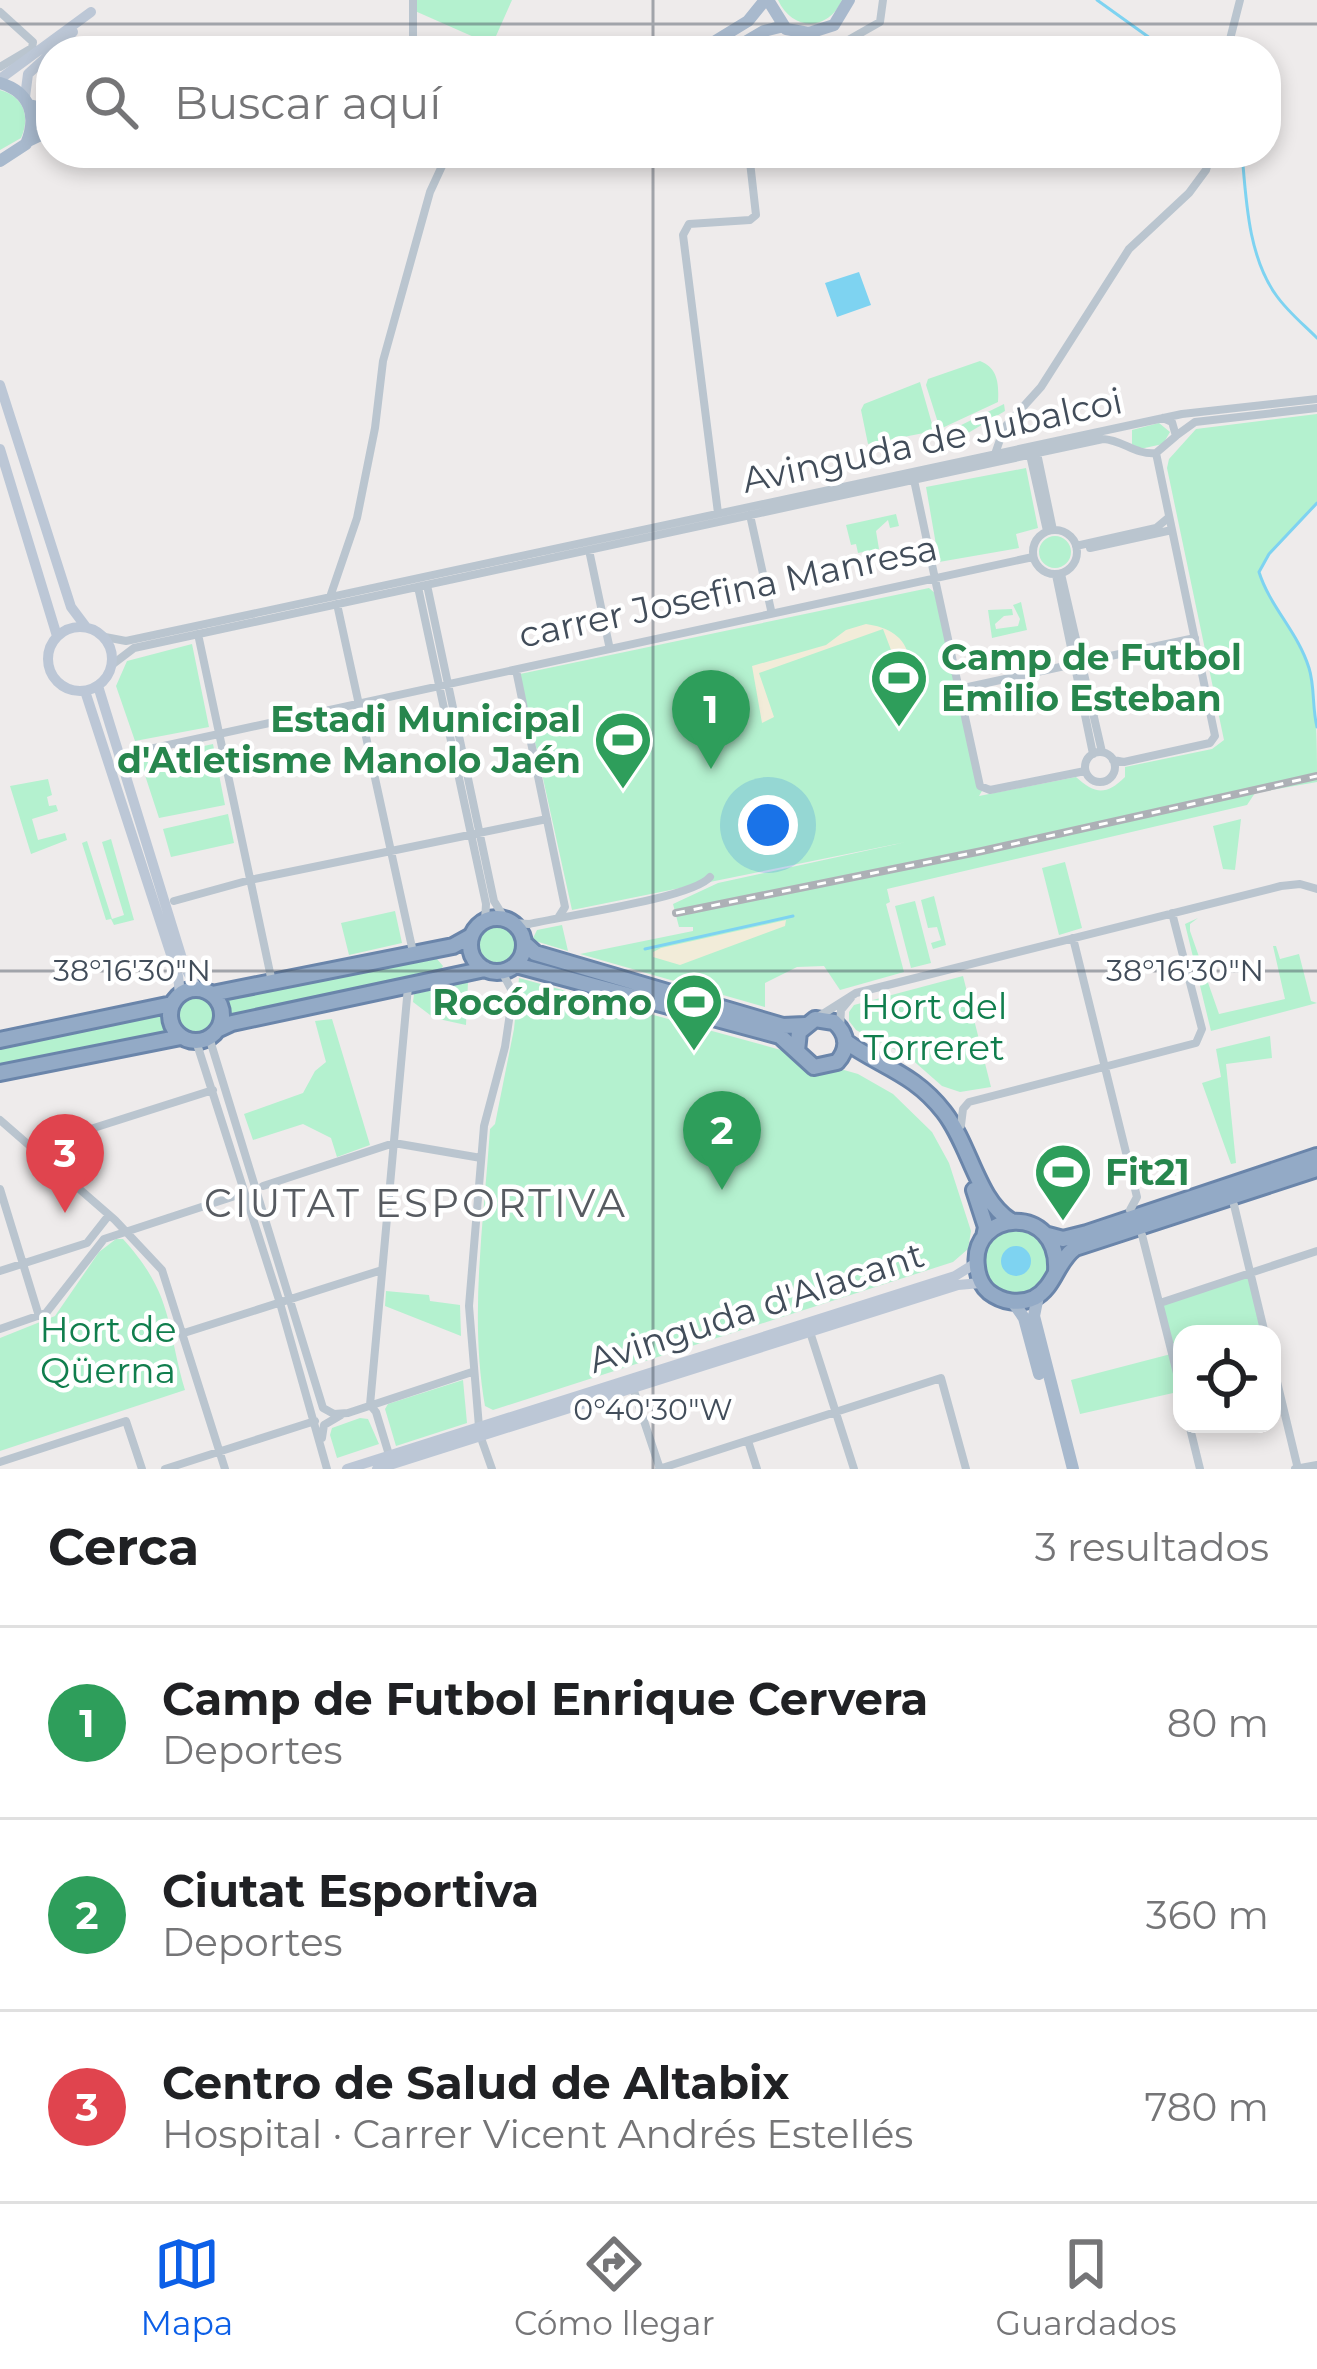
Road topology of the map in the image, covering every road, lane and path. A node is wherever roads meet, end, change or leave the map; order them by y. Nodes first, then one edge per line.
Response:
1 (102, 0) edge
2 (413, 0) edge
3 (766, 0) edge
4 (849, 0) edge
5 (883, 0) edge
6 (1240, 0) edge
7 (0, 12) edge
8 (91, 12) junction
9 (784, 26) junction
10 (824, 29) junction
11 (59, 36) edge
12 (68, 36) edge
13 (413, 36) edge
14 (723, 36) edge
15 (756, 36) edge
16 (826, 36) edge
17 (855, 36) edge
18 (1231, 36) edge
19 (36, 54) edge
20 (1, 66) edge
21 (36, 67) edge
22 (0, 81) edge
23 (27, 101) junction
24 (36, 104) edge
25 (36, 137) edge
26 (28, 141) junction
27 (0, 162) edge
28 (441, 168) edge
29 (750, 168) edge
30 (1207, 168) edge
31 (0, 385) edge
32 (1317, 403) edge
33 (1163, 418) junction
34 (1131, 425) junction
35 (1176, 436) junction
36 (1003, 438) junction
37 (1128, 446) junction
38 (0, 449) edge
39 (1016, 450) junction
40 (1156, 453) junction
41 (995, 454) junction
42 (1033, 454) junction
43 (914, 481) junction
44 (718, 513) junction
45 (750, 515) junction
46 (1169, 517) junction
47 (1050, 531) junction
48 (1173, 535) junction
49 (1077, 548) junction
50 (589, 550) junction
51 (1032, 554) junction
52 (1058, 574) junction
53 (935, 577) junction
54 (423, 586) junction
55 (333, 600) junction
56 (771, 610) junction
57 (86, 627) junction
58 (197, 634) junction
59 (57, 636) junction
60 (105, 638) junction
61 (1195, 638) junction
62 (609, 645) junction
63 (1078, 663) junction
64 (112, 664) junction
65 (515, 670) junction
66 (444, 684) junction
67 (92, 689) junction
68 (959, 689) junction
69 (360, 704) junction
70 (219, 734) junction
71 (1098, 753) junction
72 (127, 754) dead end
73 (1113, 760) junction
74 (1085, 771) junction
75 (547, 818) junction
76 (476, 833) junction
77 (390, 851) junction
78 (710, 877) dead end
79 (250, 880) junction
80 (1317, 889) edge
81 (174, 901) dead end
82 (565, 907) junction
83 (1172, 913) junction
84 (573, 915) junction
85 (555, 918) junction
86 (485, 921) junction
87 (509, 921) junction
88 (472, 936) junction
89 (1073, 938) junction
90 (524, 942) junction
91 (432, 948) junction
92 (413, 952) junction
93 (509, 968) junction
94 (485, 969) junction
95 (437, 980) junction
96 (272, 982) junction
97 (408, 986) junction
98 (205, 991) junction
99 (856, 993) junction
100 (176, 999) junction
101 (810, 1022) junction
102 (843, 1034) junction
103 (201, 1036) junction
104 (0, 1040) edge
105 (797, 1051) junction
106 (840, 1059) junction
107 (1105, 1067) junction
108 (0, 1073) edge
109 (213, 1090) junction
110 (0, 1120) edge
111 (961, 1125) dead end
112 (394, 1143) junction
113 (33, 1148) junction
114 (1317, 1156) edge
115 (482, 1158) junction
116 (1317, 1169) edge
117 (262, 1186) dead end
118 (0, 1189) edge
119 (238, 1195) dead end
120 (1234, 1205) dead end
121 (1130, 1210) dead end
122 (109, 1215) junction
123 (1011, 1221) junction
124 (125, 1232) junction
125 (1046, 1234) junction
126 (1142, 1235) dead end
127 (984, 1237) junction
128 (1317, 1251) edge
129 (22, 1263) junction
130 (976, 1263) junction
131 (382, 1270) junction
132 (0, 1271) edge
133 (1056, 1271) junction
134 (1251, 1273) junction
135 (980, 1283) junction
136 (1038, 1296) junction
137 (285, 1301) junction
138 (1013, 1302) junction
139 (1160, 1303) junction
140 (39, 1316) junction
141 (1263, 1325) edge
142 (0, 1329) edge
143 (810, 1332) junction
144 (184, 1333) junction
145 (1173, 1356) edge
146 (472, 1372) junction
147 (630, 1384) junction
148 (1281, 1400) edge
149 (370, 1405) junction
150 (836, 1412) junction
151 (348, 1413) junction
152 (320, 1423) junction
153 (480, 1432) junction
154 (1192, 1433) edge
155 (748, 1441) junction
156 (220, 1451) junction
157 (0, 1462) edge
158 (392, 1464) edge
159 (1317, 1465) edge
160 (142, 1469) edge
161 (165, 1469) edge
162 (225, 1469) edge
163 (327, 1469) edge
164 (347, 1469) edge
165 (492, 1469) edge
166 (660, 1469) edge
167 (757, 1469) edge
168 (854, 1469) edge
169 (966, 1469) edge
170 (1069, 1469) edge
171 (1200, 1469) edge
172 (1297, 1469) edge

1 - 8 main road
2 - 13 street
3 - 9 main road
3 - 14 main road
4 - 10 main road
5 - 17 street
6 - 18 street
7 - 20 street
8 - 11 main road
8 - 12 main road
9 - 10 main road
9 - 15 main road
10 - 16 street
19 - 22 main road
21 - 23 main road
22 - 23 main road
23 - 24 main road
23 - 26 main road
25 - 26 main road
26 - 27 main road
28 - 55 street
29 - 44 street
30 - 36 street
31 - 57 main road
32 - 33 street
32 - 35 street
33 - 34 street, Avinguda de Jubalcoi
33 - 35 street, Avinguda de Jubalcoi
34 - 37 street
34 - 39 street, Avinguda de Jubalcoi
35 - 40 street, Avinguda de Jubalcoi
36 - 39 street
36 - 41 street
37 - 40 street, Avinguda de Jubalcoi
37 - 42 street, Avinguda de Jubalcoi
38 - 59 main road
39 - 41 street, Avinguda de Jubalcoi
40 - 46 street
41 - 44 street, Avinguda de Jubalcoi
42 - 43 street, Avinguda de Jubalcoi
42 - 47 street
43 - 45 street, Avinguda de Jubalcoi
43 - 53 street
44 - 55 street, Avinguda de Jubalcoi
45 - 50 street, Avinguda de Jubalcoi
45 - 56 street
46 - 48 street
46 - 49 street
47 - 49 street
47 - 51 street
48 - 49 street
48 - 61 street
49 - 52 street
50 - 54 street, Avinguda de Jubalcoi
50 - 62 street
51 - 52 street
51 - 53 street, carrer Josefina Manresa
52 - 63 street
53 - 56 street, carrer Josefina Manresa
53 - 65 street, carrer Josefina Manresa
53 - 68 street
54 - 55 street, Avinguda de Jubalcoi
54 - 66 street
55 - 58 street, Avinguda de Jubalcoi
55 - 60 street, Avinguda de Jubalcoi
55 - 69 street
56 - 62 street, carrer Josefina Manresa
57 - 59 main road
57 - 60 main road
58 - 64 street, Avinguda de Jubalcoi
58 - 70 street
59 - 67 main road
60 - 64 main road
61 - 63 street
61 - 73 street
62 - 66 street, carrer Josefina Manresa
63 - 68 street
63 - 71 street
64 - 67 main road
65 - 66 street, carrer Josefina Manresa
65 - 75 street
66 - 69 street
66 - 76 street
67 - 98 main road
67 - 100 main road
68 - 74 street
69 - 70 street
69 - 77 street
70 - 72 street
70 - 79 street
71 - 73 street
71 - 74 street
73 - 74 street
75 - 76 street
75 - 82 street
76 - 77 street
76 - 86 street
76 - 87 street
77 - 79 street
77 - 92 street
78 - 84 street
79 - 81 street
79 - 96 street
80 - 83 street
82 - 84 street
82 - 85 street
83 - 89 street
83 - 107 street
84 - 85 street
85 - 87 street
85 - 90 street
86 - 87 highway
86 - 88 highway
87 - 90 highway
88 - 91 highway
88 - 94 highway
89 - 99 street
89 - 107 street
90 - 93 highway
90 - 101 highway
91 - 92 highway
91 - 95 highway
92 - 96 highway
93 - 94 highway
93 - 105 highway
93 - 115 street
94 - 95 highway
95 - 97 highway
96 - 98 highway
97 - 103 highway
97 - 112 street
98 - 100 highway
98 - 103 highway
99 - 101 street
99 - 102 street
100 - 103 highway
100 - 104 highway
101 - 102 highway
101 - 105 highway
102 - 106 highway
102 - 123 highway
103 - 108 highway
103 - 109 street
103 - 137 street
105 - 106 highway
106 - 127 highway
107 - 111 street
107 - 121 street
109 - 113 street
109 - 137 street
110 - 113 street
112 - 115 street
112 - 117 street
112 - 131 street
113 - 122 street
114 - 125 highway
115 - 146 street
116 - 133 highway
118 - 129 street
119 - 124 street
120 - 134 street
122 - 124 street
122 - 129 street
123 - 125 highway
123 - 127 highway
124 - 140 street
124 - 144 street
125 - 133 highway
126 - 139 street
127 - 130 highway
128 - 134 street
129 - 132 street
129 - 140 street
130 - 135 highway
130 - 147 main road, Avinguda d'Alacant
131 - 137 street
131 - 149 street
133 - 136 highway
134 - 139 street
134 - 141 street
135 - 138 highway
135 - 143 main road, Avinguda d'Alacant
136 - 138 highway
136 - 170 main road
137 - 144 street
137 - 151 street
137 - 152 street
138 - 170 main road
139 - 145 street
140 - 142 street
143 - 147 main road, Avinguda d'Alacant
143 - 150 street
144 - 156 street
146 - 149 street
146 - 153 street
147 - 153 main road, Avinguda d'Alacant
147 - 166 street
148 - 172 street
149 - 151 street
149 - 158 street
150 - 155 street
150 - 168 street
150 - 169 street
151 - 152 street
152 - 156 street
152 - 163 street
153 - 158 main road, Avinguda d'Alacant
153 - 165 street
154 - 171 street
155 - 166 street
155 - 167 street
156 - 161 street
156 - 162 street
157 - 160 street
158 - 164 main road, Avinguda d'Alacant
159 - 172 street

